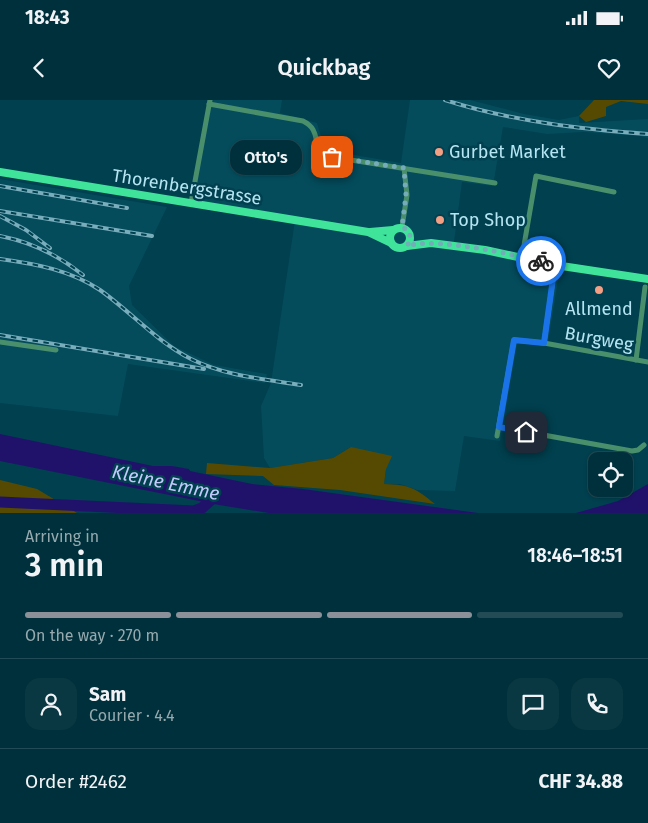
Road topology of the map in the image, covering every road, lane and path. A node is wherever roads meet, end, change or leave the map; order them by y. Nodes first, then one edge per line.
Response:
1 (209, 102) edge
2 (404, 168) junction
3 (0, 172) edge
4 (495, 183) dead end
5 (614, 192) dead end
6 (191, 203) junction
7 (402, 227) junction
8 (393, 230) junction
9 (368, 232) junction
10 (409, 233) junction
11 (391, 243) junction
12 (430, 243) junction
13 (407, 246) junction
14 (522, 257) junction
15 (555, 264) junction
16 (648, 279) edge
17 (645, 287) dead end
18 (0, 342) edge
19 (544, 343) junction
20 (56, 350) dead end
21 (636, 360) junction
22 (648, 362) edge
23 (499, 427) junction
24 (497, 436) dead end
25 (644, 445) dead end

1 - 2 street
1 - 6 street
2 - 4 street
2 - 7 street
3 - 6 main road, Thorenbergstrasse
5 - 14 street
6 - 9 main road, Thorenbergstrasse
7 - 8 main road
7 - 10 main road
8 - 9 main road, Thorenbergstrasse
8 - 11 main road
9 - 11 main road, Thorenbergstrasse
10 - 12 main road
10 - 13 main road
11 - 13 main road
12 - 13 main road
12 - 14 main road
14 - 15 main road
15 - 16 main road
15 - 19 street
17 - 21 street
18 - 20 street
19 - 21 street, Burgweg
19 - 23 street
21 - 22 street, Burgweg
23 - 24 street
23 - 25 street

